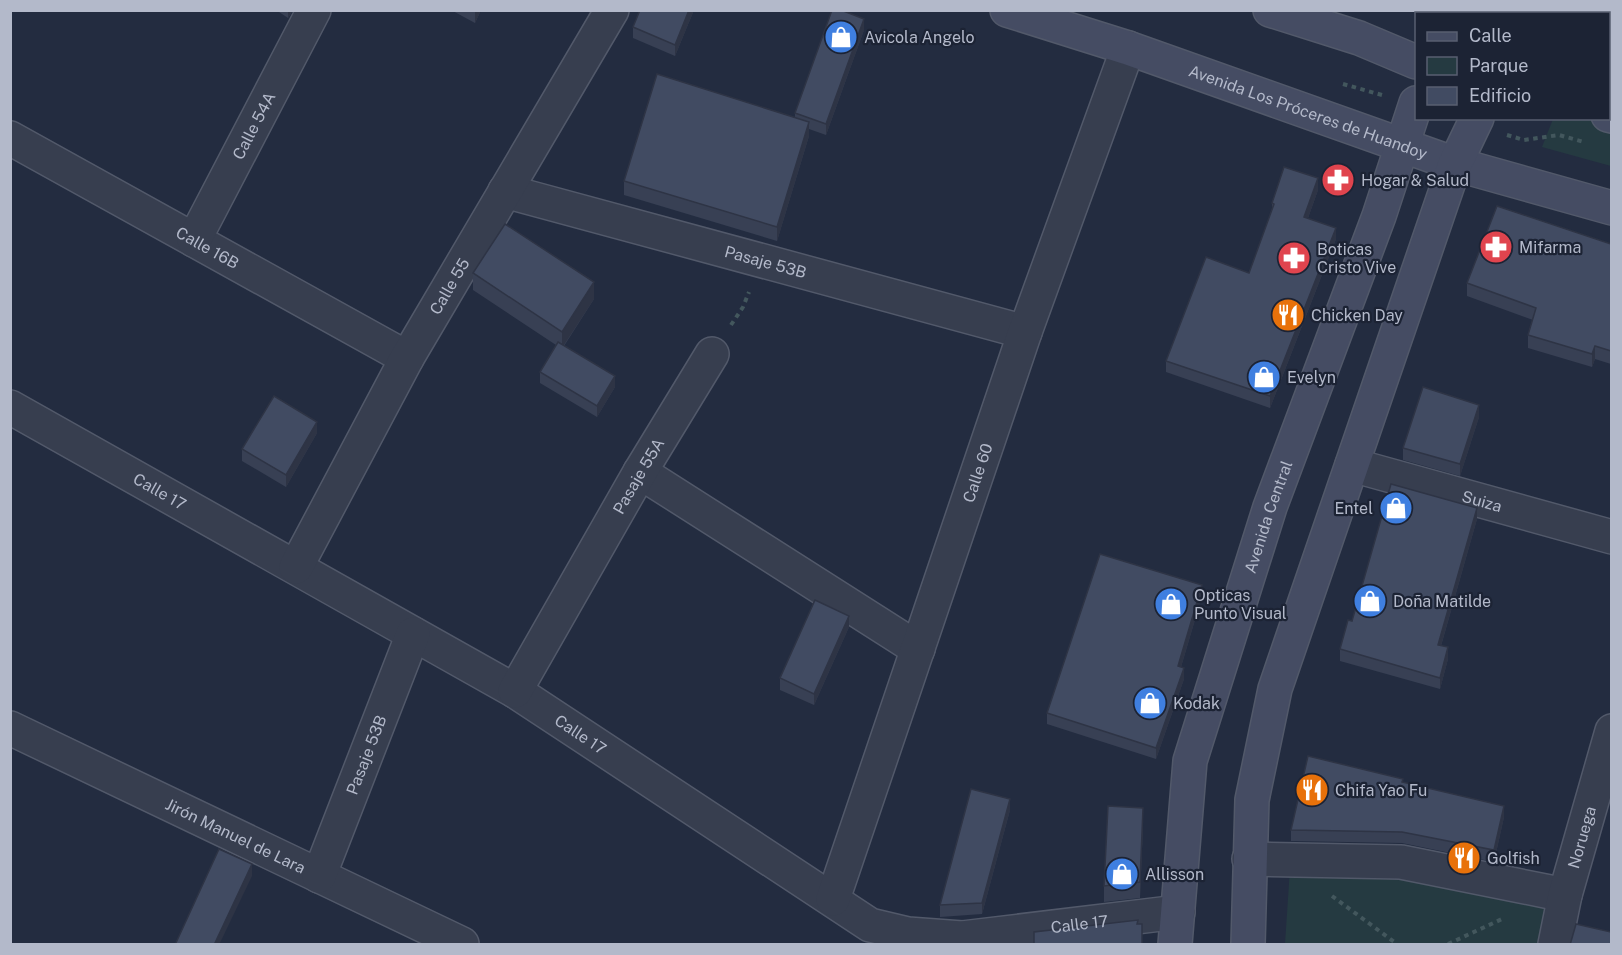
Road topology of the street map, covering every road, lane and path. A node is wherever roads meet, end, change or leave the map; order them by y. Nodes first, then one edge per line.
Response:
1 (314, 10) edge
2 (612, 10) edge
3 (1007, 10) edge
4 (1270, 10) edge
5 (1128, 48) junction
6 (1415, 62) edge
7 (1415, 106) edge
8 (1476, 122) edge
9 (10, 138) edge
10 (1404, 144) junction
11 (1590, 144) dead end
12 (1455, 164) junction
13 (505, 191) junction
14 (1611, 208) edge
15 (194, 240) junction
16 (755, 259) junction
17 (1025, 332) junction
18 (712, 354) joint
19 (407, 358) junction
20 (10, 407) edge
21 (1352, 465) junction
22 (640, 472) junction
23 (1611, 537) edge
24 (296, 567) junction
25 (413, 634) junction
26 (918, 649) junction
27 (515, 691) junction
28 (10, 728) edge
29 (1611, 731) edge
30 (1249, 859) junction
31 (319, 876) junction
32 (1325, 890) dead end
33 (1565, 895) junction
34 (833, 899) junction
35 (1178, 912) junction
36 (1510, 916) dead end
37 (462, 945) edge
38 (1175, 945) edge
39 (1248, 945) edge
40 (1397, 945) edge
41 (1448, 945) edge
42 (1555, 945) edge

1 - 15 street, Calle 54A
2 - 13 street, Calle 55
3 - 5 main road, Avenida Los Próceres de Huandoy
4 - 6 main road
5 - 10 main road, Avenida Los Próceres de Huandoy
5 - 17 street, Calle 60
7 - 10 main road, Avenida Central
8 - 11 path
8 - 12 main road
9 - 15 street, Calle 16B
10 - 12 main road, Avenida Los Próceres de Huandoy
10 - 35 main road, Avenida Central
12 - 14 main road, Avenida Los Próceres de Huandoy
12 - 21 main road
13 - 16 street, Pasaje 53B
13 - 19 street, Calle 55
15 - 19 street, Calle 16B
16 - 17 street, Pasaje 53B
16 - 18 path
17 - 26 street, Calle 60
18 - 22 street, Pasaje 55A
19 - 24 street, Calle 55
20 - 24 street, Calle 17
21 - 23 street, Suiza
21 - 30 main road
22 - 26 street
22 - 27 street, Pasaje 55A
24 - 25 street, Calle 17
25 - 27 street, Calle 17
25 - 31 street, Pasaje 53B
26 - 34 street, Calle 60
27 - 34 street, Calle 17
28 - 31 street, Jirón Manuel de Lara
29 - 33 street, Noruega
30 - 33 street
30 - 39 main road
31 - 37 street, Jirón Manuel de Lara
32 - 40 path
33 - 42 street, Noruega
34 - 35 street, Calle 17
35 - 38 main road, Avenida Central
36 - 41 path

